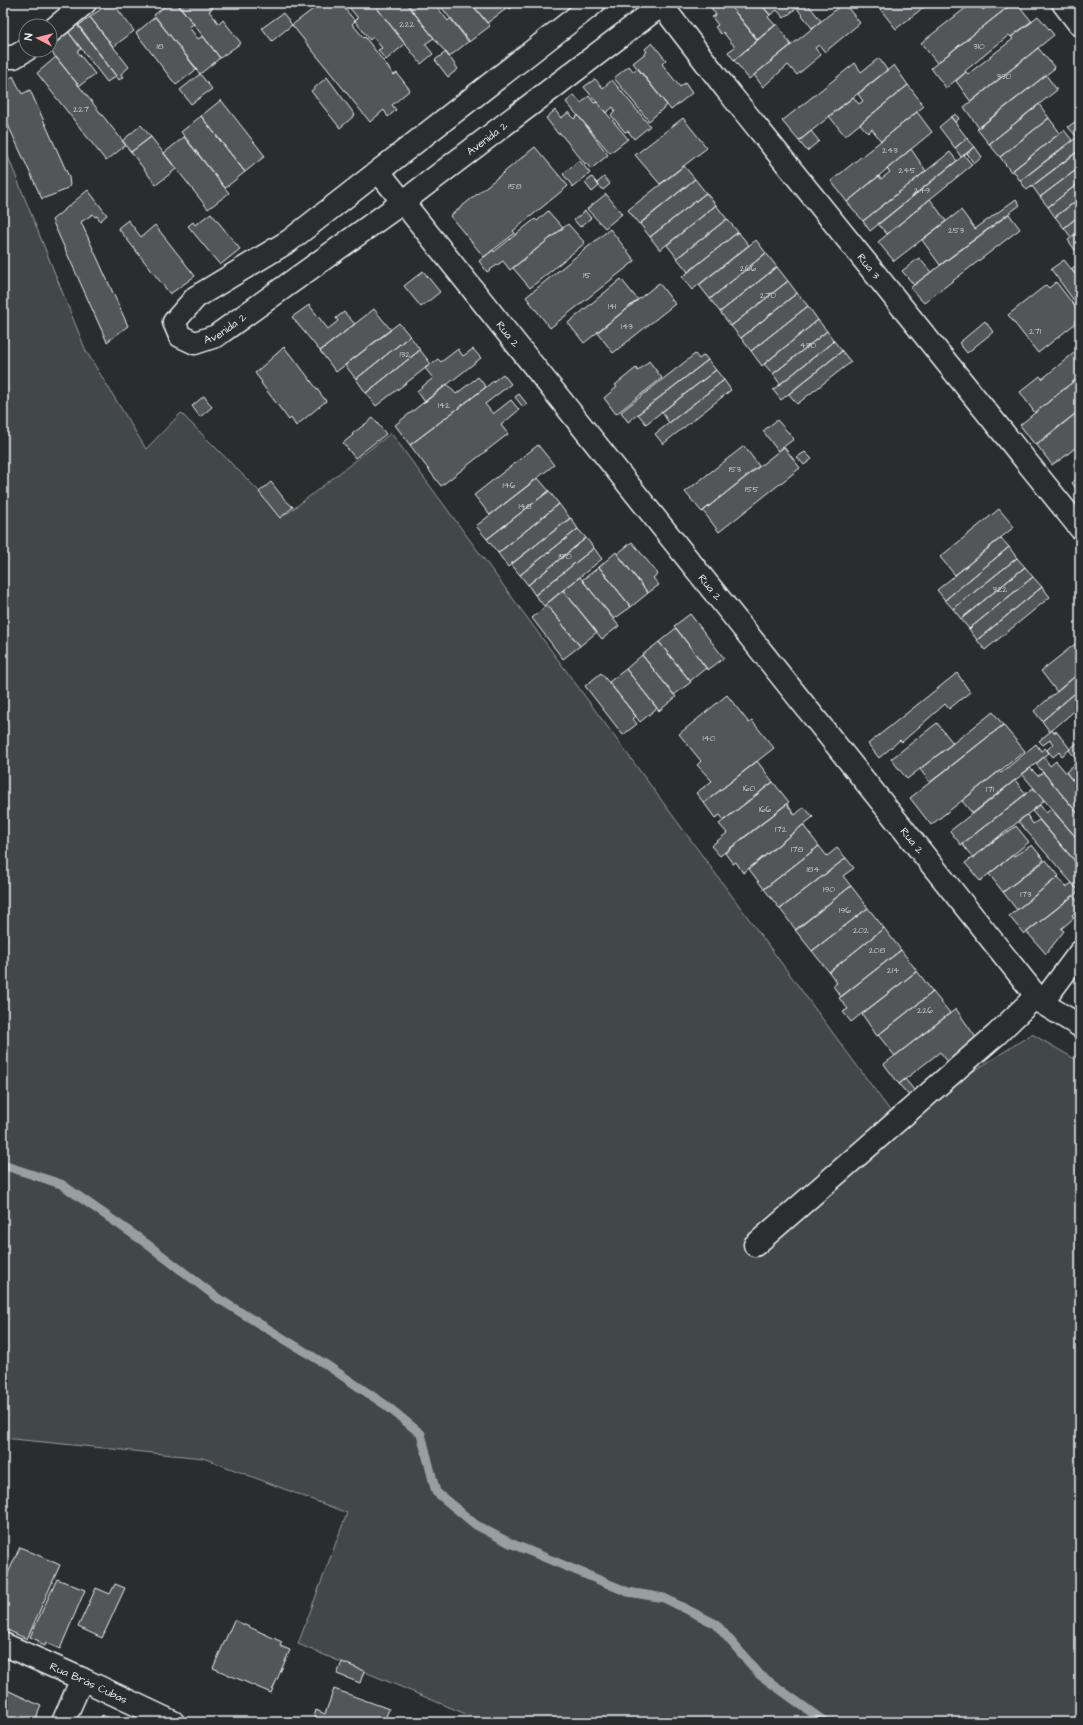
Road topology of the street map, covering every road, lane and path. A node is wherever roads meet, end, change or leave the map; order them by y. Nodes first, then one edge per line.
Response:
1 (85, 3) edge
2 (594, 3) edge
3 (1063, 3) edge
4 (662, 4) edge
5 (1080, 24) edge
6 (58, 25) edge
7 (18, 55) edge
8 (3, 57) edge
9 (379, 172) junction
10 (403, 202) junction
11 (1080, 528) edge
12 (1080, 952) edge
13 (1039, 999) junction
14 (1080, 1026) edge
15 (755, 1245) dead end
16 (3, 1644) edge
17 (82, 1679) junction
18 (63, 1722) edge
19 (173, 1722) edge

1 - 6 street
2 - 9 street, Avenida 2
3 - 5 street
4 - 10 street, Avenida 2
4 - 11 street, Rua 3
7 - 8 street
9 - 10 street, Rua 2
9 - 10 street, Avenida 2
10 - 13 street, Rua 2
12 - 13 street
13 - 14 street
13 - 15 street
16 - 17 street, Rua Brás Cubas
17 - 18 street
17 - 19 street, Rua Brás Cubas

